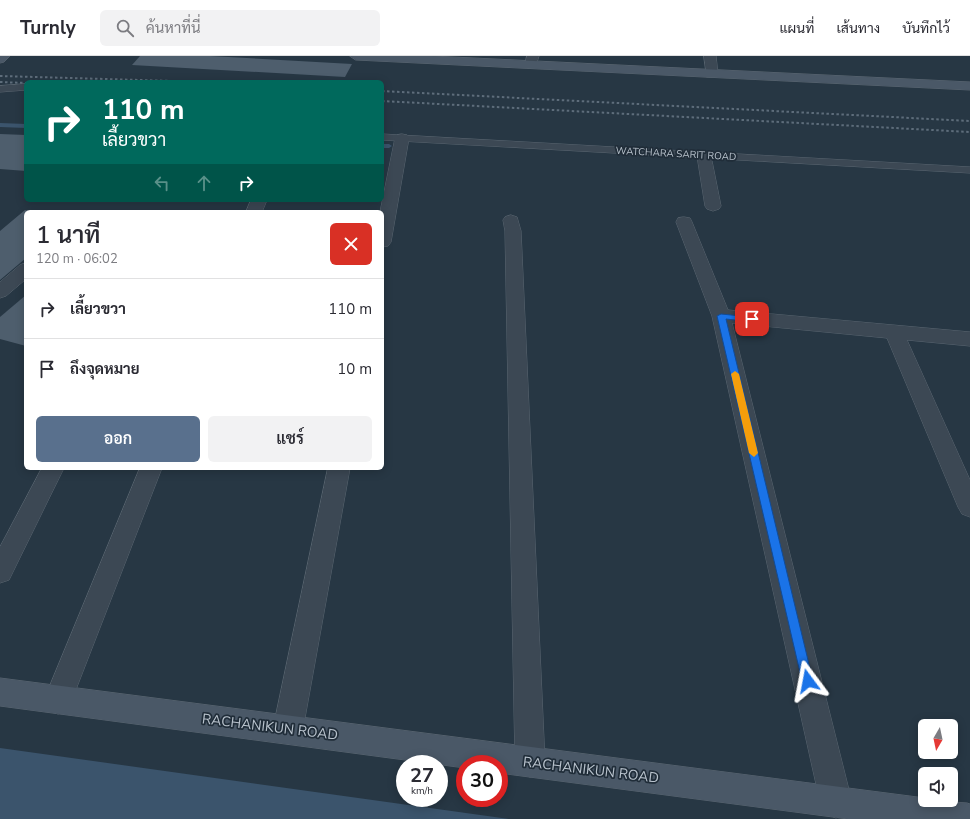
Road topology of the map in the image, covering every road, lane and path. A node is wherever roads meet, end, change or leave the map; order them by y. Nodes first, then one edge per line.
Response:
1 (4, 56) edge
2 (356, 56) edge
3 (710, 56) edge
4 (0, 59) edge
5 (532, 60) edge
6 (712, 74) junction
7 (970, 86) edge
8 (24, 87) edge
9 (0, 89) edge
10 (384, 137) edge
11 (402, 138) junction
12 (704, 156) junction
13 (970, 170) edge
14 (713, 206) dead end
15 (511, 220) dead end
16 (684, 222) dead end
17 (384, 232) edge
18 (24, 271) edge
19 (0, 292) edge
20 (721, 316) junction
21 (894, 332) junction
22 (970, 339) edge
23 (52, 470) edge
24 (150, 470) edge
25 (338, 470) edge
26 (970, 507) edge
27 (0, 572) edge
28 (0, 692) edge
29 (58, 700) junction
30 (288, 729) junction
31 (530, 762) junction
32 (836, 802) junction
33 (968, 819) edge

1 - 4 street
2 - 5 street
3 - 6 street
5 - 6 street
6 - 7 street
8 - 9 lane
10 - 11 lane, WATCHARA SARIT ROAD
11 - 12 lane, WATCHARA SARIT ROAD
11 - 17 street
12 - 13 lane, WATCHARA SARIT ROAD
12 - 14 street
15 - 31 street
16 - 20 street
18 - 19 street
20 - 21 street
20 - 32 street
21 - 22 street
21 - 26 street
23 - 27 street
24 - 29 street
25 - 30 street
28 - 29 street, RACHANIKUN ROAD
29 - 30 street, RACHANIKUN ROAD
30 - 31 street, RACHANIKUN ROAD
31 - 32 street, RACHANIKUN ROAD
32 - 33 street, RACHANIKUN ROAD

